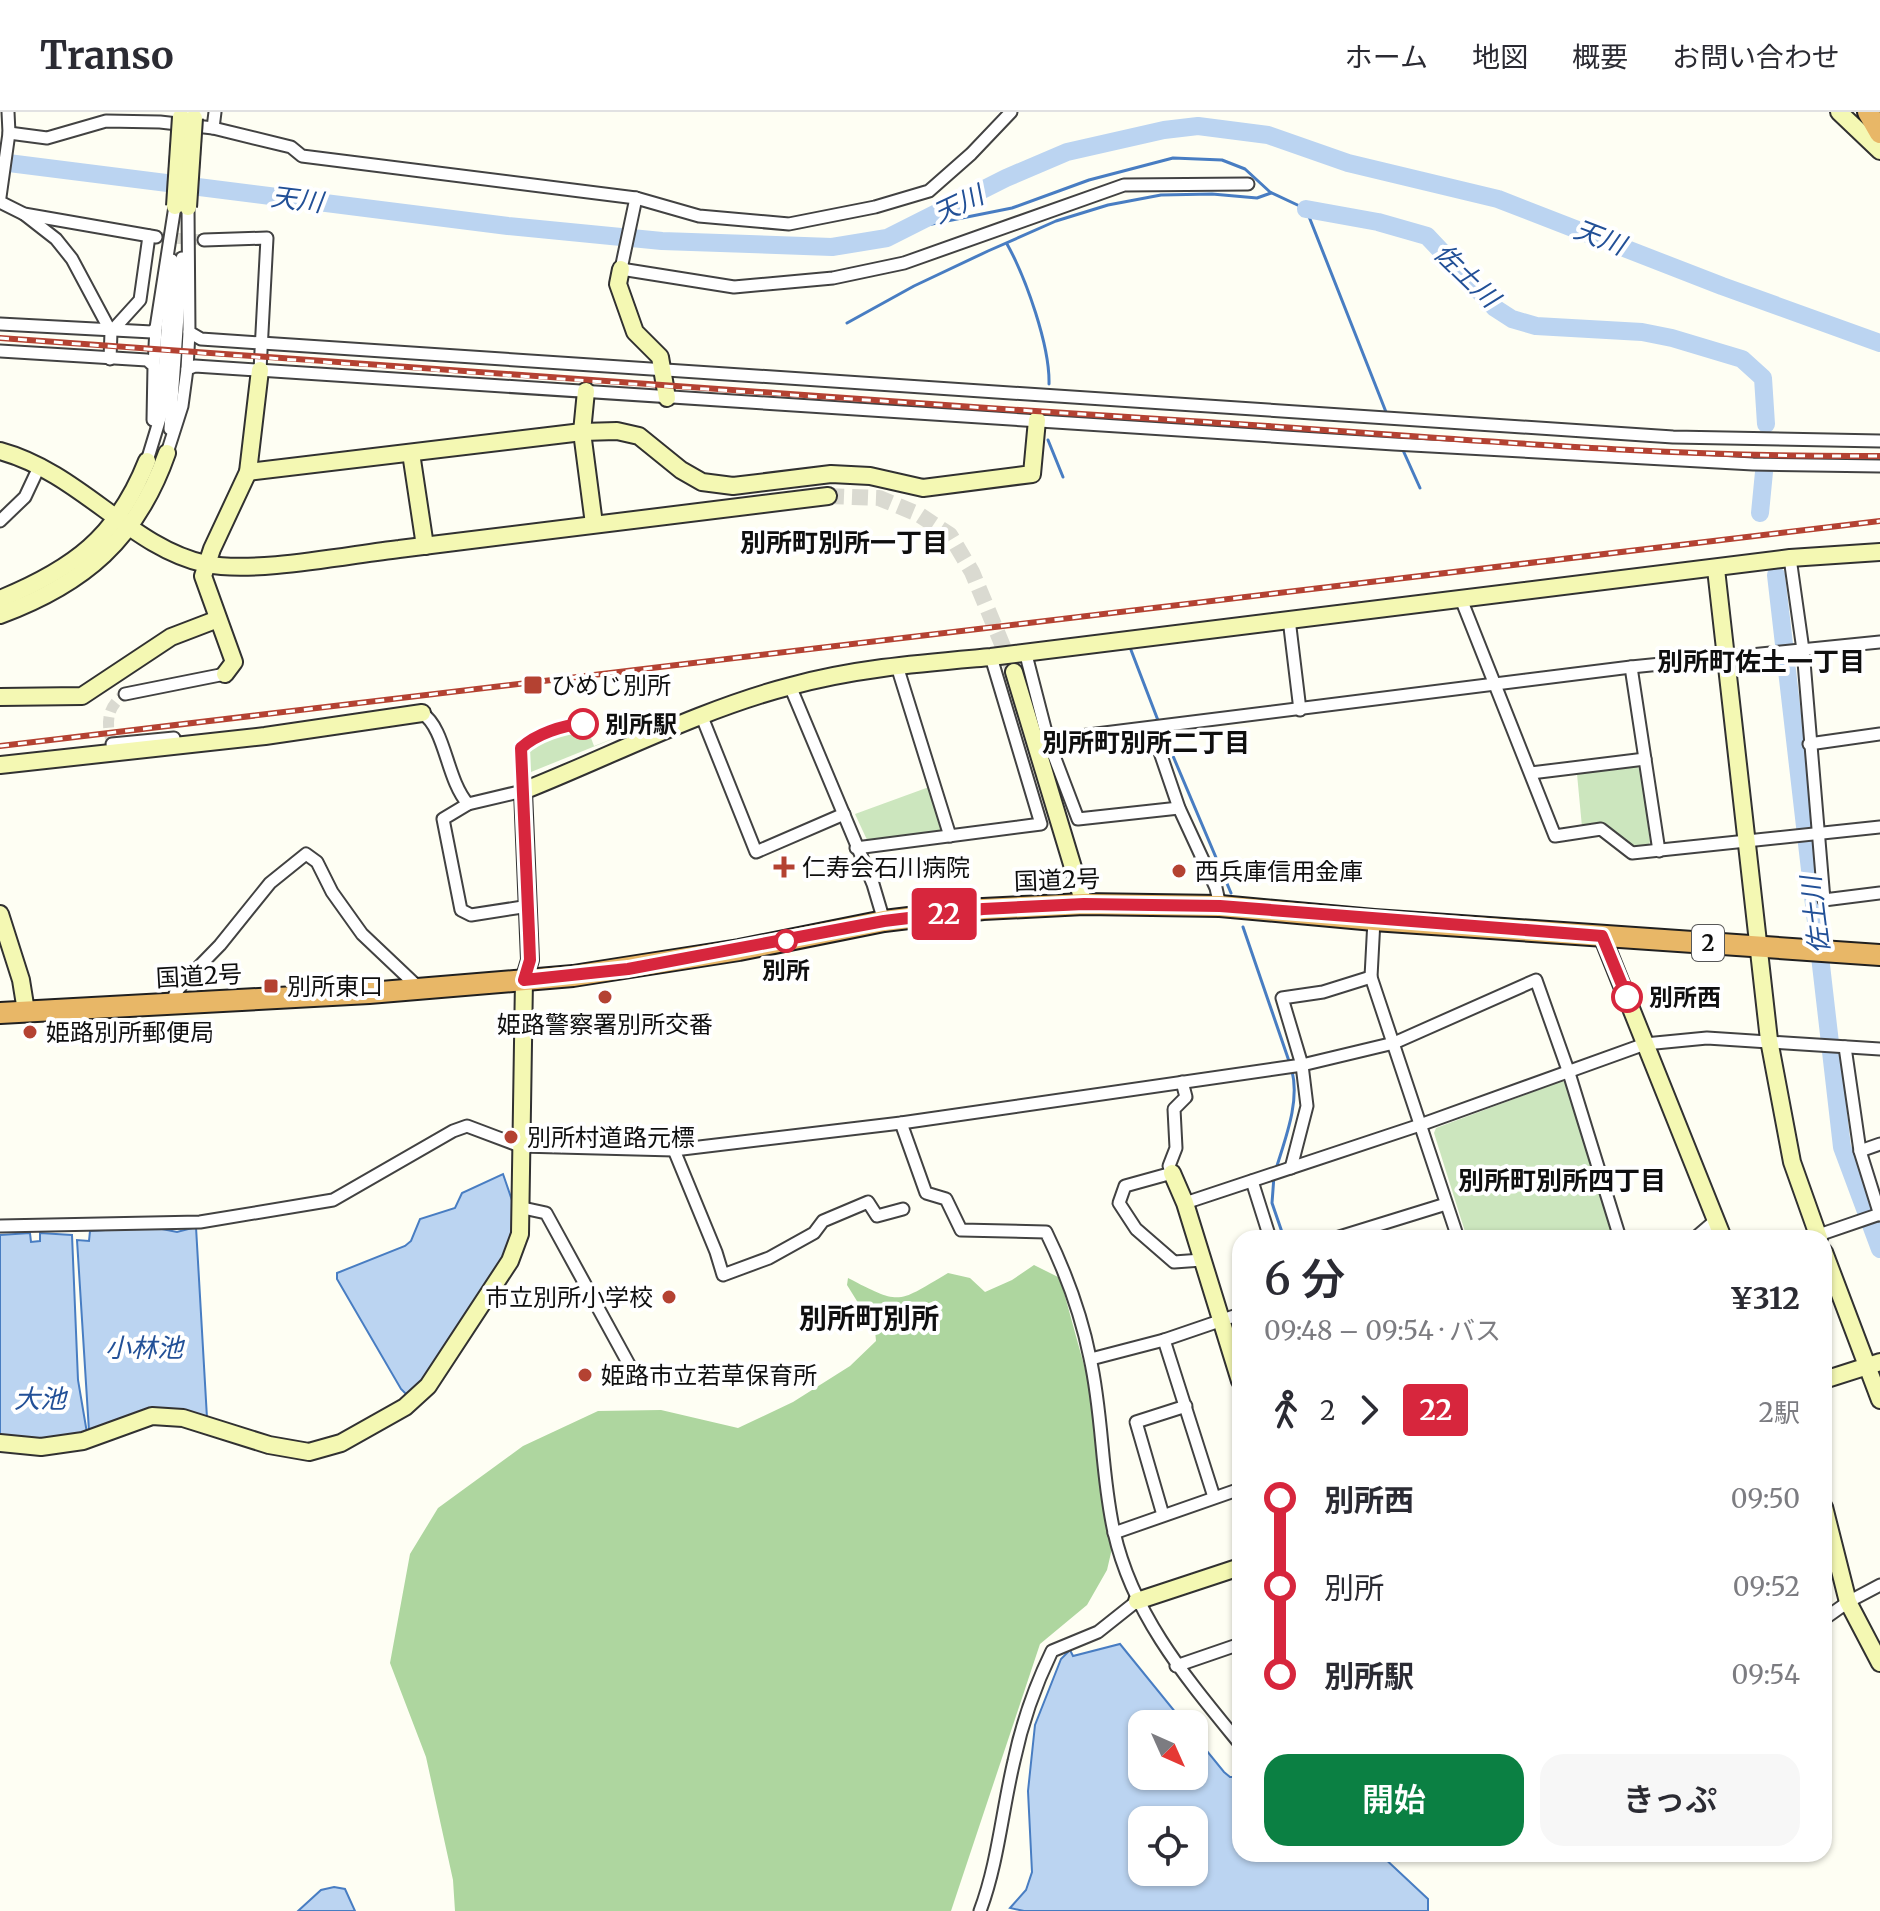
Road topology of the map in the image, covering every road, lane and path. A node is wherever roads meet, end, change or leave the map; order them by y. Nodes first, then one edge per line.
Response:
1 (8, 112) edge
2 (215, 112) edge
3 (1011, 112) edge
4 (1839, 112) edge
5 (1868, 112) edge
6 (187, 115) edge
7 (161, 117) edge
8 (213, 128) junction
9 (9, 133) junction
10 (1880, 133) edge
11 (1880, 151) edge
12 (1248, 184) dead end
13 (0, 200) edge
14 (635, 202) junction
15 (181, 207) junction
16 (24, 214) junction
17 (204, 240) tunnel mouth
18 (622, 264) junction
19 (0, 324) edge
20 (156, 328) junction
21 (111, 332) junction
22 (189, 332) junction
23 (262, 341) junction
24 (0, 351) edge
25 (110, 359) junction
26 (154, 366) junction
27 (664, 368) junction
28 (187, 369) junction
29 (260, 370) junction
30 (586, 391) junction
31 (667, 398) junction
32 (1037, 420) junction
33 (582, 432) junction
34 (1880, 441) edge
35 (0, 451) edge
36 (167, 453) junction
37 (411, 453) junction
38 (147, 461) junction
39 (40, 465) junction
40 (1880, 466) edge
41 (248, 472) junction
42 (828, 496) tunnel mouth
43 (0, 521) edge
44 (124, 521) junction
45 (594, 524) junction
46 (425, 546) junction
47 (1880, 552) edge
48 (1790, 558) junction
49 (206, 564) junction
50 (1716, 569) junction
51 (29, 587) junction
52 (0, 593) edge
53 (0, 599) edge
54 (1461, 599) junction
55 (22, 607) junction
56 (0, 615) edge
57 (218, 619) junction
58 (1289, 619) junction
59 (0, 622) edge
60 (1880, 642) edge
61 (1025, 651) junction
62 (1791, 651) junction
63 (991, 657) junction
64 (1726, 658) junction
65 (897, 666) junction
66 (1631, 667) junction
67 (1014, 672) tunnel mouth
68 (225, 674) joint
69 (790, 686) junction
70 (1494, 686) junction
71 (125, 694) dead end
72 (0, 697) edge
73 (1300, 710) junction
74 (422, 713) joint
75 (702, 717) junction
76 (1159, 728) junction
77 (1880, 734) edge
78 (265, 736) junction
79 (1048, 740) junction
80 (112, 744) dead end
81 (1809, 744) junction
82 (1645, 759) junction
83 (0, 765) edge
84 (1531, 773) junction
85 (523, 791) junction
86 (468, 804) junction
87 (1179, 808) junction
88 (844, 814) junction
89 (1880, 827) edge
90 (1811, 835) junction
91 (950, 836) junction
92 (1748, 841) junction
93 (856, 848) junction
94 (1659, 851) junction
95 (1880, 893) edge
96 (1084, 904) junction
97 (529, 906) junction
98 (1220, 906) junction
99 (0, 914) edge
100 (1374, 920) junction
101 (884, 921) junction
102 (1602, 936) junction
103 (1759, 946) junction
104 (1880, 955) edge
105 (1371, 977) junction
106 (524, 980) junction
107 (419, 988) junction
108 (173, 1002) junction
109 (26, 1011) junction
110 (0, 1013) edge
111 (1769, 1040) junction
112 (1394, 1043) junction
113 (1645, 1044) junction
114 (1837, 1047) junction
115 (1880, 1049) edge
116 (1302, 1065) junction
117 (1569, 1073) junction
118 (1182, 1082) junction
119 (901, 1123) junction
120 (1420, 1125) junction
121 (1880, 1144) edge
122 (520, 1146) junction
123 (674, 1150) junction
124 (1860, 1151) junction
125 (1291, 1168) junction
126 (1172, 1173) junction
127 (1252, 1181) junction
128 (1185, 1203) junction
129 (1446, 1204) junction
130 (523, 1208) junction
131 (903, 1209) dead end
132 (1874, 1216) edge
133 (1716, 1220) junction
134 (0, 1226) edge
135 (1267, 1230) edge
136 (1362, 1230) edge
137 (1455, 1230) edge
138 (1615, 1230) edge
139 (1704, 1230) edge
140 (1720, 1230) edge
141 (1813, 1230) edge
142 (1832, 1231) edge
143 (1202, 1260) junction
144 (1832, 1270) edge
145 (1232, 1317) edge
146 (1221, 1320) junction
147 (1164, 1340) junction
148 (1232, 1355) edge
149 (1091, 1359) junction
150 (1874, 1364) edge
151 (1832, 1377) edge
152 (637, 1379) dead end
153 (1880, 1400) edge
154 (1186, 1406) junction
155 (0, 1443) edge
156 (1232, 1491) edge
157 (1214, 1497) junction
158 (1163, 1515) junction
159 (1114, 1533) junction
160 (1832, 1560) edge
161 (1232, 1570) edge
162 (1880, 1585) edge
163 (1137, 1601) junction
164 (1848, 1602) junction
165 (1832, 1613) edge
166 (1232, 1647) edge
167 (1880, 1663) edge
168 (1176, 1666) junction
169 (1232, 1734) edge
170 (980, 1911) edge

1 - 9 street
2 - 8 street
3 - 14 street
4 - 11 street
5 - 10 highway
6 - 15 street, bridge
7 - 8 street
7 - 9 street
8 - 14 street
9 - 13 street
12 - 18 street
13 - 16 street
14 - 18 street
15 - 20 street
15 - 22 street
15 - 36 street
15 - 38 street
16 - 21 street
16 - 21 street
17 - 23 street
18 - 27 street
19 - 21 street
20 - 21 street
20 - 26 street
21 - 25 street
22 - 23 street
22 - 28 street
23 - 27 street
23 - 29 street
24 - 25 street
25 - 26 street
26 - 38 street
27 - 31 street
27 - 34 street
28 - 29 street
28 - 36 street
29 - 30 street
29 - 41 street
30 - 31 street
30 - 33 street
31 - 32 street
32 - 33 street
32 - 40 street
33 - 37 street
33 - 45 street
35 - 39 street
36 - 44 street
37 - 41 street
37 - 46 street
38 - 44 street
39 - 43 street
39 - 44 street
41 - 49 street
42 - 45 street
44 - 49 street
44 - 51 street
44 - 55 street
45 - 46 street
46 - 49 street
47 - 48 street
48 - 50 street
48 - 62 street
49 - 57 street
50 - 54 street
50 - 64 street
51 - 52 street
51 - 53 street
54 - 58 street
54 - 70 street
55 - 56 street
55 - 59 street
57 - 68 street
57 - 72 street
58 - 61 street
58 - 73 street
60 - 62 street
61 - 63 street
61 - 79 street
62 - 64 street
62 - 81 street
63 - 65 street
63 - 91 street
64 - 66 street
64 - 92 street
65 - 69 street
65 - 91 street
66 - 70 street
66 - 82 street
67 - 96 street
68 - 71 street
69 - 75 street
69 - 88 street
70 - 73 street
70 - 84 street
73 - 76 street
74 - 78 street
74 - 86 street
75 - 85 street
75 - 88 street
76 - 79 street
76 - 87 street
77 - 81 street
78 - 80 street
78 - 83 street
79 - 87 street
81 - 90 street
82 - 84 street
82 - 94 street
84 - 94 street
85 - 86 street
85 - 97 street
86 - 97 street
87 - 98 street
88 - 93 street
89 - 90 street
90 - 92 street
90 - 95 street
91 - 93 street
92 - 94 street
92 - 103 street
93 - 101 street
96 - 98 highway, 国道2号 / 2
96 - 101 highway, 国道2号 / 2
97 - 106 street
98 - 100 highway, 国道2号 / 2
99 - 109 street
100 - 102 highway, 国道2号 / 2
100 - 105 street
101 - 106 highway, 国道2号 / 2
102 - 103 highway, 国道2号 / 2
102 - 113 street
103 - 104 highway, 国道2号 / 2
103 - 111 street
105 - 112 street
105 - 116 street
106 - 107 highway, 国道2号 / 2
106 - 122 street
107 - 108 highway, 国道2号 / 2
107 - 108 street
108 - 109 highway, 国道2号 / 2
109 - 110 highway, 国道2号 / 2
111 - 113 street
111 - 114 street
111 - 141 street
112 - 116 street
112 - 117 street
112 - 120 street
113 - 117 street
113 - 133 street
114 - 115 street
114 - 124 street
116 - 118 street
116 - 125 street
117 - 120 street
117 - 138 street
118 - 119 street
118 - 126 street
119 - 123 street
119 - 149 street
120 - 125 street
120 - 129 street
121 - 124 street
122 - 123 street
122 - 130 street
122 - 134 street
123 - 131 street
124 - 132 street
125 - 127 street
126 - 128 street
126 - 143 street
127 - 128 street
127 - 135 street
128 - 143 street
129 - 136 street
129 - 137 street
130 - 152 street
130 - 155 street
132 - 142 street
133 - 139 street
133 - 140 street
143 - 146 street
144 - 150 street
145 - 146 street
146 - 147 street
146 - 148 street
147 - 149 street
147 - 154 street
149 - 159 street
150 - 151 street
150 - 153 street
154 - 157 street
154 - 158 street
156 - 157 street
157 - 158 street
158 - 159 street
159 - 163 street
160 - 164 street
161 - 163 street
162 - 164 street
163 - 168 street
163 - 170 street
164 - 165 street
164 - 167 street
166 - 168 street
168 - 169 street

